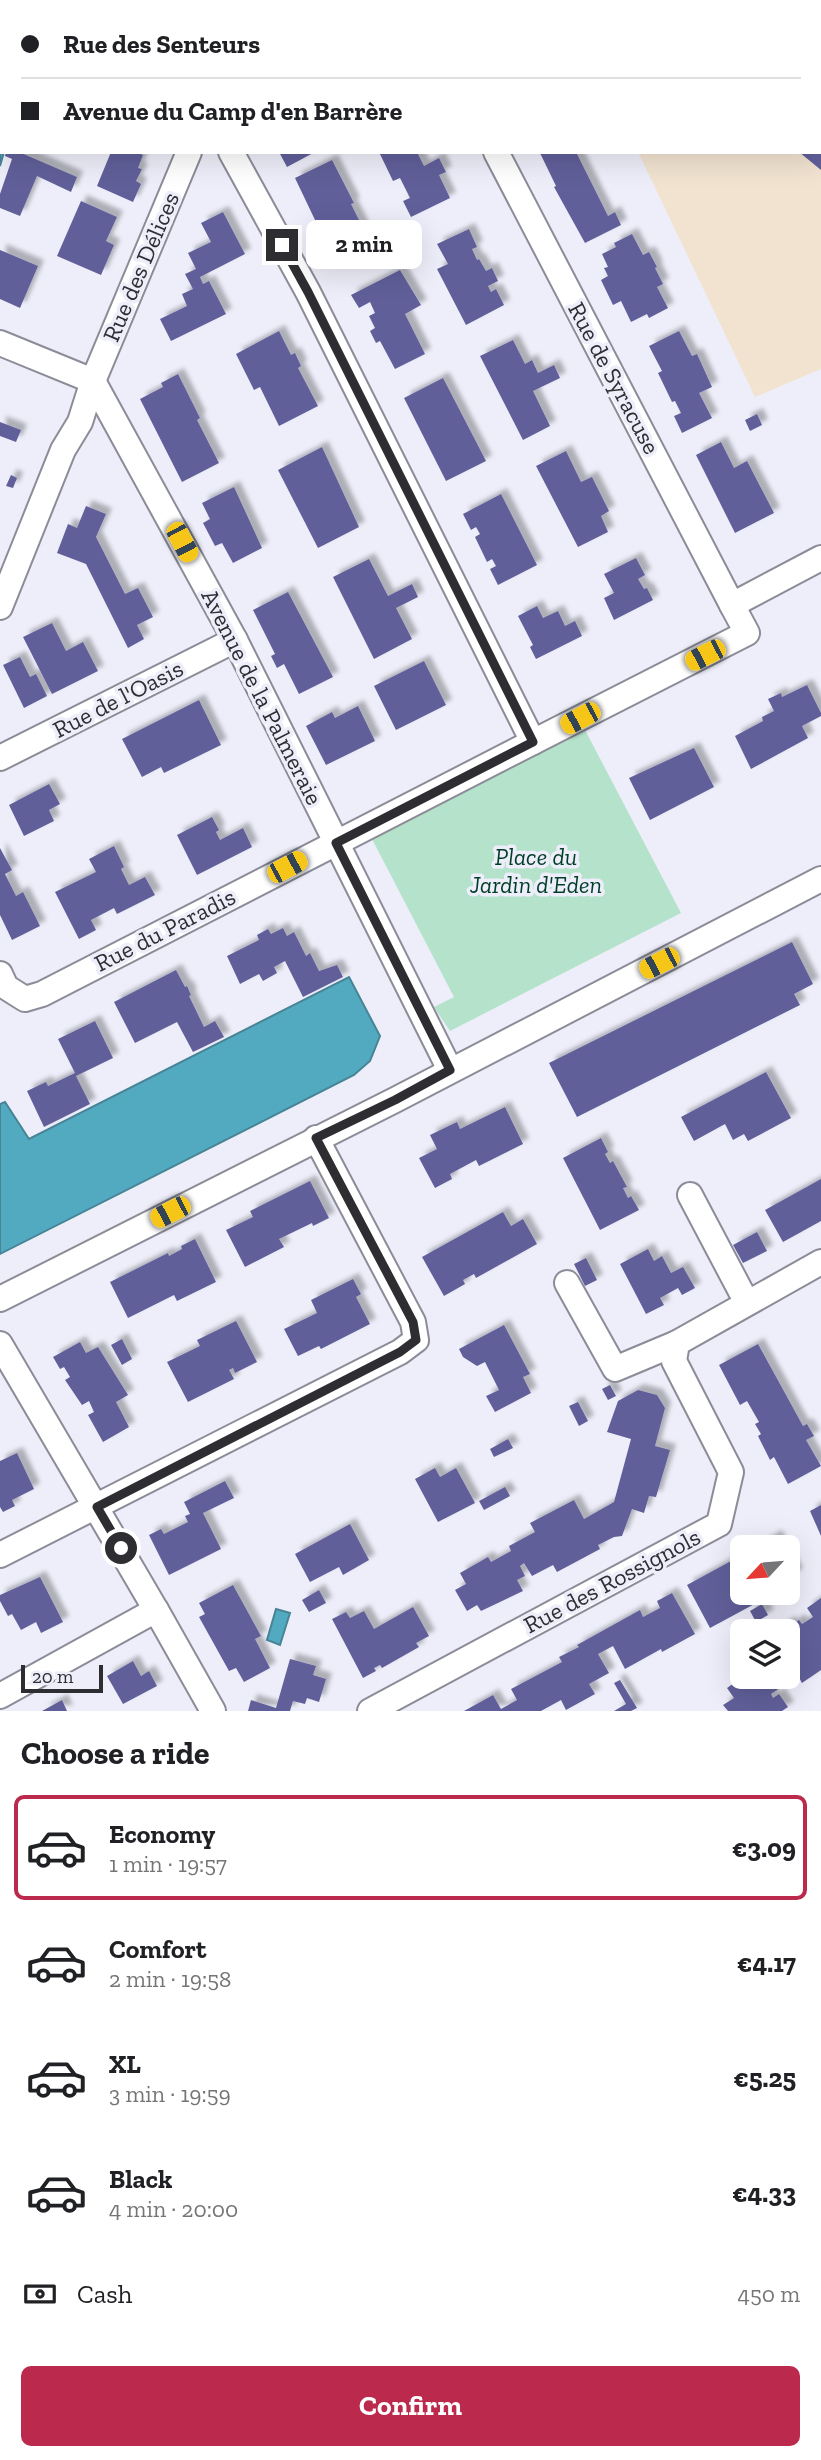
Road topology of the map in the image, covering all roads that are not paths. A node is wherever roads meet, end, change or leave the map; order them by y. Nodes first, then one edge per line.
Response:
1 (189, 154) edge
2 (231, 154) edge
3 (497, 154) edge
4 (0, 343) edge
5 (93, 381) junction
6 (821, 558) edge
7 (732, 605) junction
8 (0, 607) edge
9 (235, 640) junction
10 (533, 742) junction
11 (0, 758) edge
12 (336, 843) junction
13 (821, 879) edge
14 (0, 974) edge
15 (450, 1070) junction
16 (316, 1138) junction
17 (690, 1195) dead end
18 (821, 1262) edge
19 (567, 1283) dead end
20 (0, 1299) edge
21 (747, 1303) junction
22 (677, 1343) junction
23 (0, 1344) edge
24 (97, 1507) junction
25 (0, 1555) edge
26 (156, 1610) junction
27 (0, 1696) edge
28 (213, 1711) edge
29 (370, 1711) edge

1 - 5 street, Rue des Délices
2 - 10 street
3 - 7 street, Rue de Syracuse
4 - 5 street
5 - 8 street
5 - 9 street, Avenue de la Palmeraie
6 - 7 street
7 - 10 street, Rue de Syracuse
9 - 11 street, Rue de l'Oasis
9 - 12 street, Avenue de la Palmeraie
10 - 12 street
12 - 14 street, Rue du Paradis
12 - 15 street, Avenue de la Palmeraie
13 - 15 street
15 - 16 street
16 - 20 street
16 - 24 street
17 - 21 street
18 - 21 street
19 - 22 street
21 - 22 street
22 - 29 street, Rue des Rossignols
23 - 24 street
24 - 25 street
24 - 26 street
26 - 27 street
26 - 28 street

